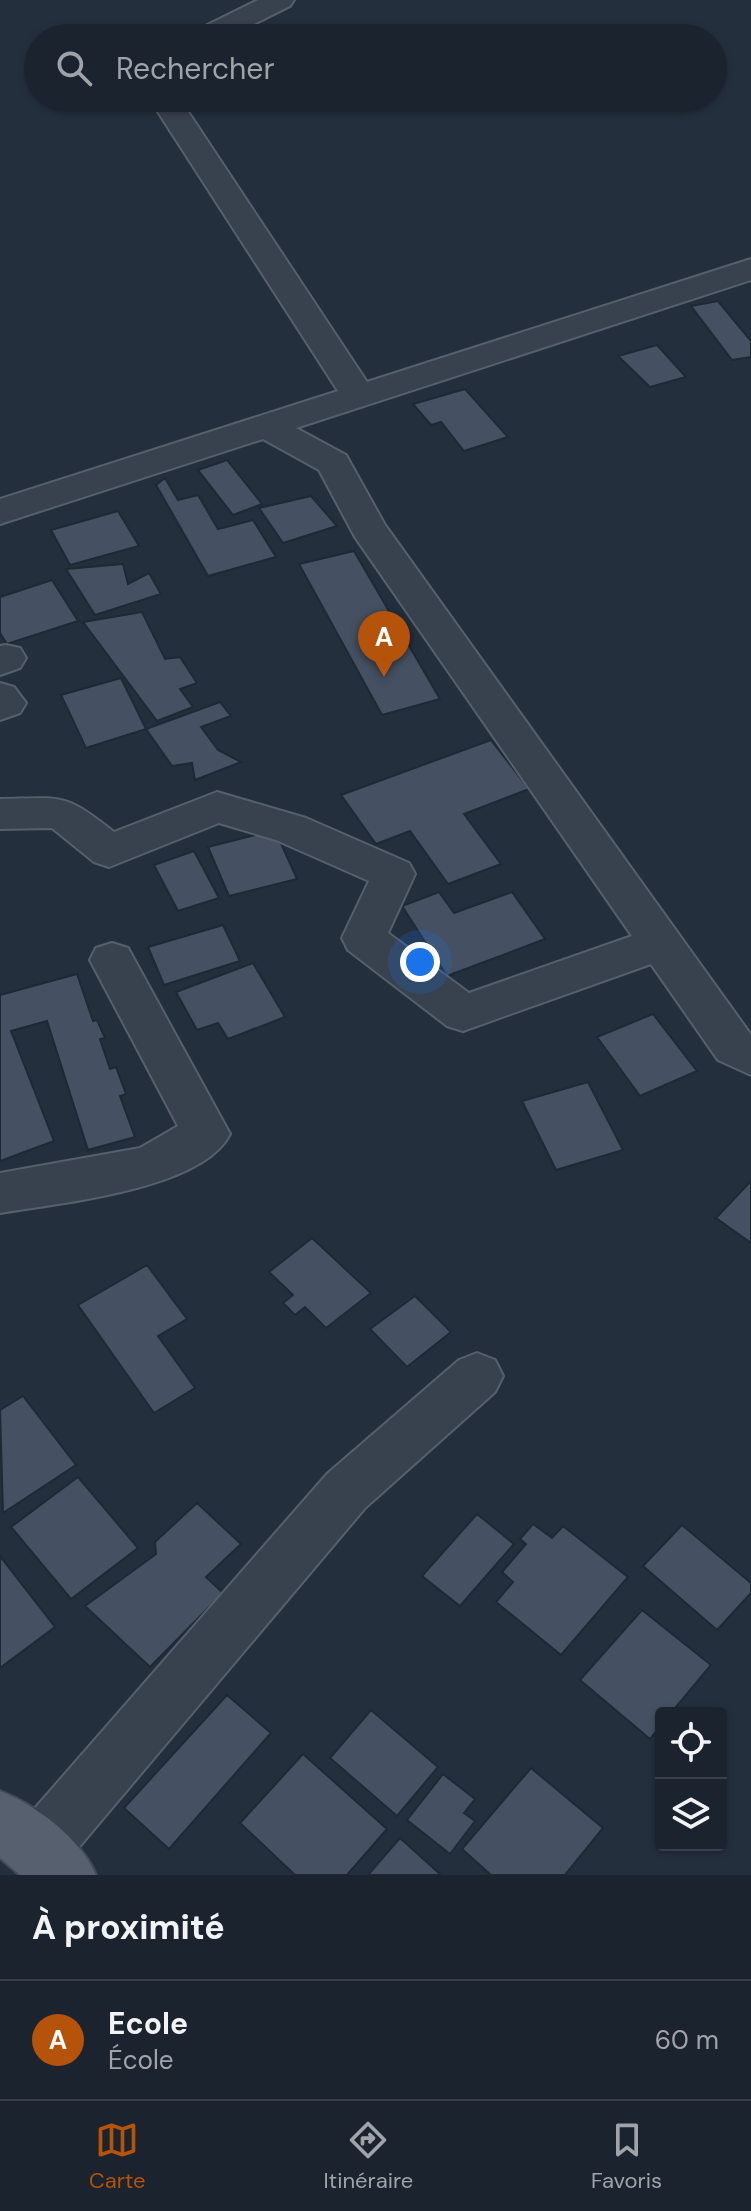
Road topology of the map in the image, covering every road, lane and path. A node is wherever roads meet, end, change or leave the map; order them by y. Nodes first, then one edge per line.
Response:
1 (280, 0) edge
2 (231, 24) edge
3 (173, 112) edge
4 (751, 269) edge
5 (359, 396) junction
6 (266, 426) junction
7 (0, 512) edge
8 (0, 697) edge
9 (0, 706) edge
10 (0, 814) edge
11 (661, 943) junction
12 (112, 960) dead end
13 (751, 1057) edge
14 (0, 1193) edge
15 (477, 1376) dead end
16 (34, 1848) edge

1 - 2 street
3 - 5 street
4 - 5 street
5 - 6 street
6 - 7 street
6 - 11 street
8 - 9 street
10 - 11 street
11 - 13 street
12 - 14 street
15 - 16 street

